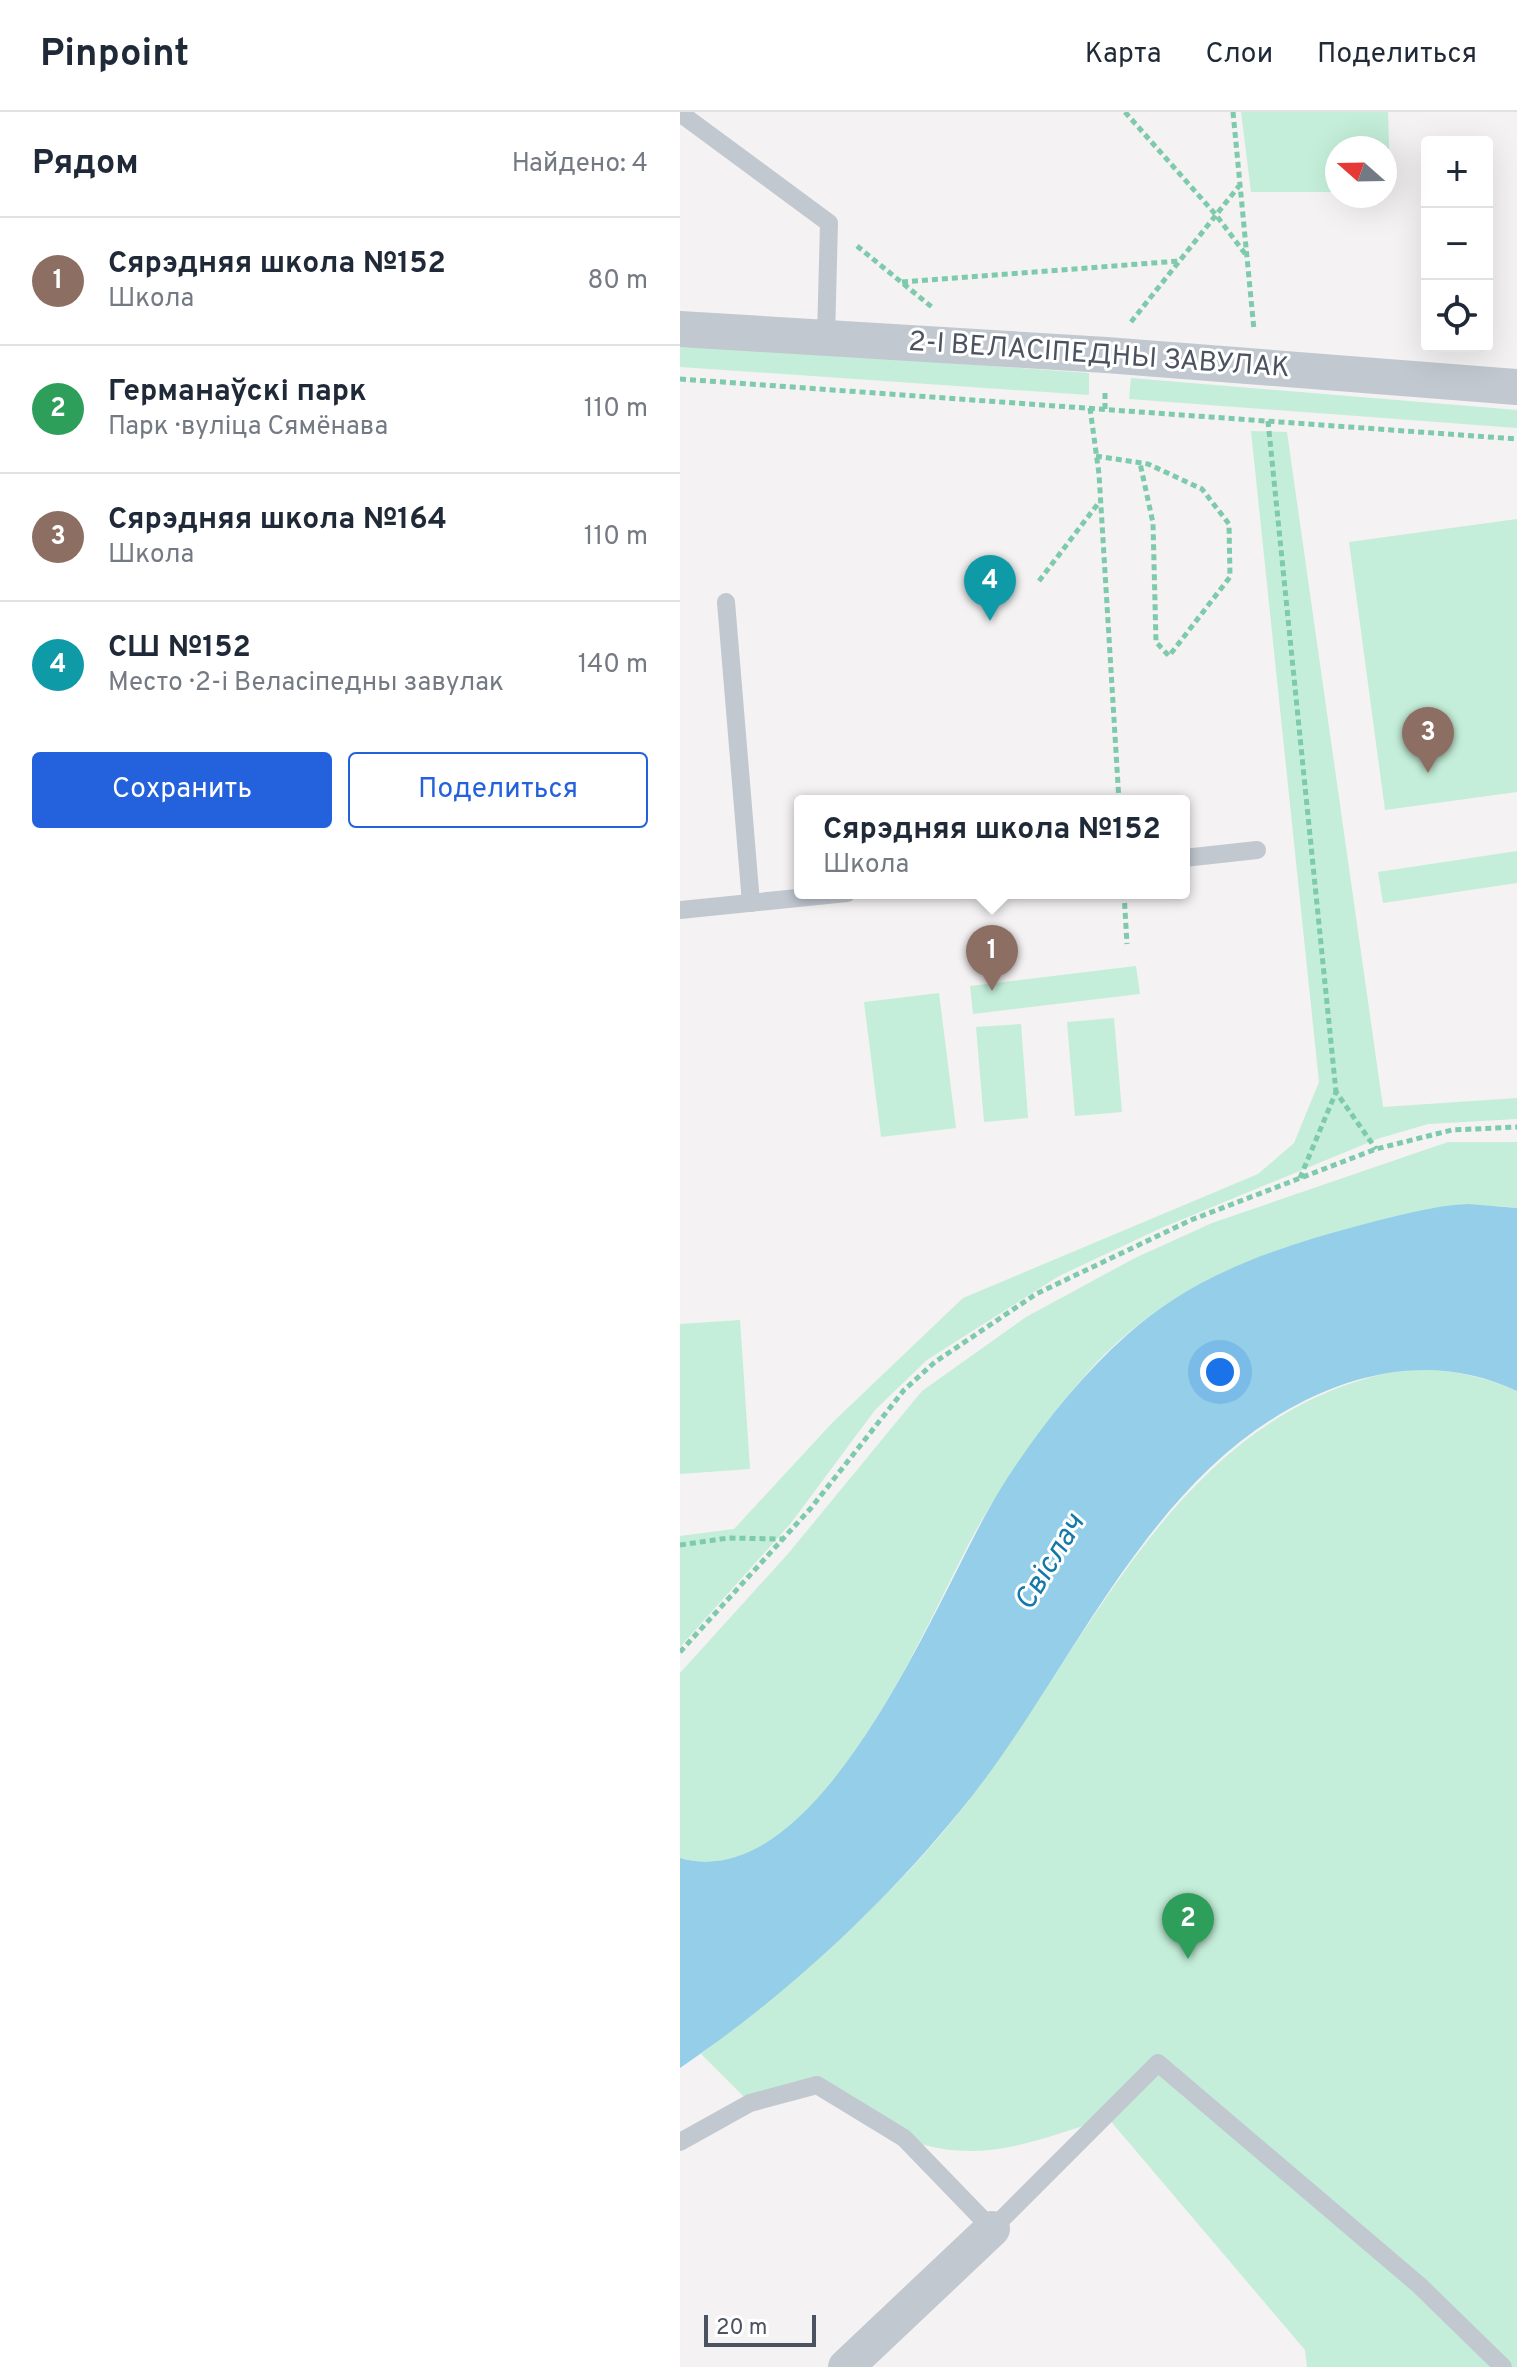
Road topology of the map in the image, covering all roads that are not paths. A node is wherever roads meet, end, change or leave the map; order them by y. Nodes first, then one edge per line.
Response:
1 (680, 113) edge
2 (680, 329) edge
3 (826, 337) junction
4 (1517, 387) edge
5 (726, 602) dead end
6 (1257, 850) dead end
7 (1190, 857) edge
8 (794, 899) edge
9 (751, 903) junction
10 (680, 910) edge
11 (680, 2142) edge
12 (992, 2229) junction
13 (846, 2367) edge
14 (1503, 2367) edge

1 - 3 lane
2 - 3 street, 2-І ВЕЛАСІПЕДНЫ ЗАВУЛАК
3 - 4 street, 2-І ВЕЛАСІПЕДНЫ ЗАВУЛАК
5 - 9 lane
6 - 7 lane
8 - 9 lane
9 - 10 lane
11 - 12 lane
12 - 13 street
12 - 14 lane

